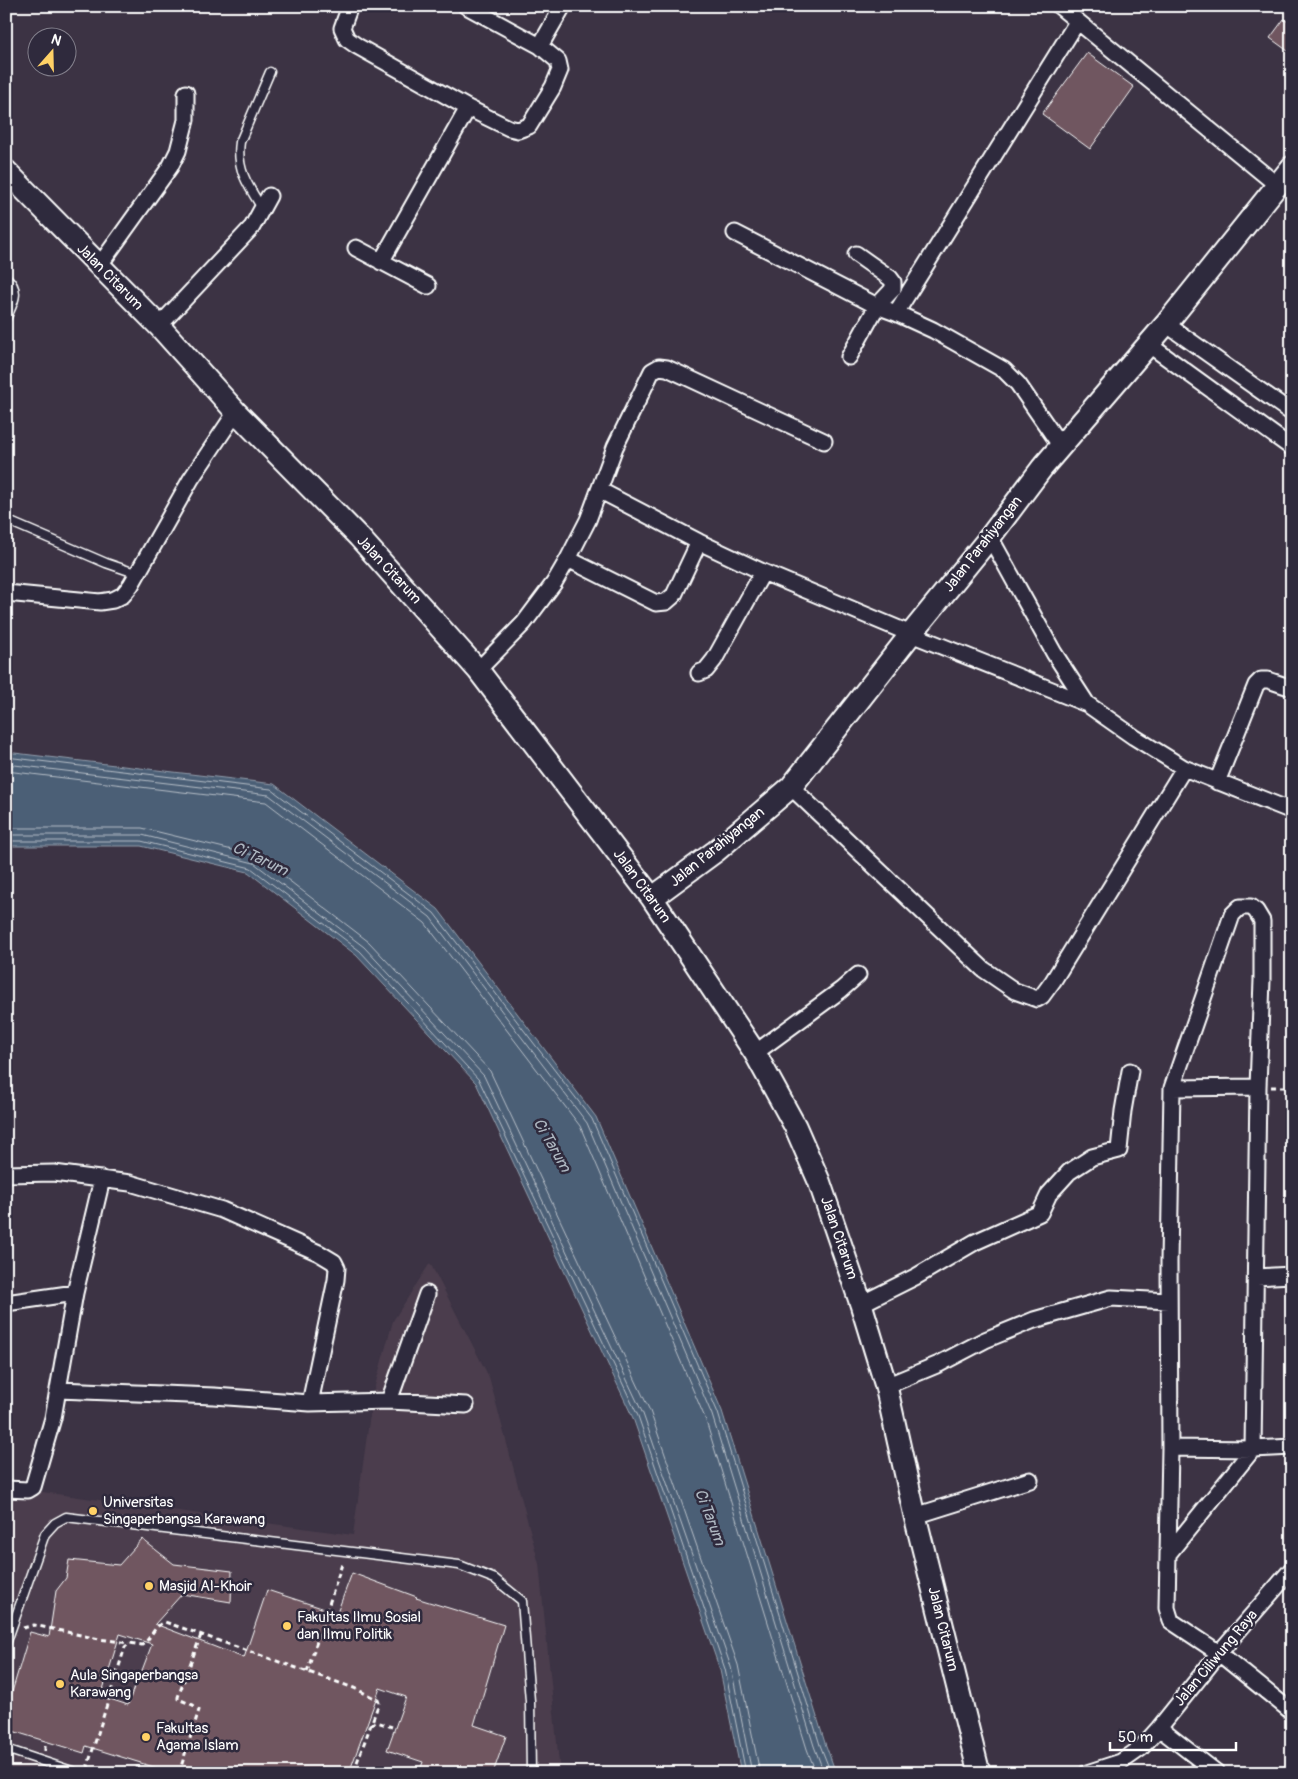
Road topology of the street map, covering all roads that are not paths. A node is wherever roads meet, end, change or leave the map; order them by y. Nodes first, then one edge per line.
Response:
1 (350, 6) edge
2 (562, 6) edge
3 (1059, 6) edge
4 (470, 7) edge
5 (1077, 22) junction
6 (540, 46) junction
7 (270, 72) dead end
8 (186, 93) dead end
9 (468, 108) junction
10 (1292, 167) edge
11 (7, 177) edge
12 (1277, 185) junction
13 (269, 196) dead end
14 (262, 210) junction
15 (735, 233) dead end
16 (356, 248) dead end
17 (856, 254) dead end
18 (381, 262) junction
19 (99, 266) junction
20 (6, 277) edge
21 (428, 286) dead end
22 (877, 306) junction
23 (896, 313) junction
24 (6, 320) edge
25 (1166, 324) junction
26 (159, 326) junction
27 (1148, 344) junction
28 (849, 357) dead end
29 (236, 412) junction
30 (1292, 414) edge
31 (824, 441) dead end
32 (1060, 445) junction
33 (1292, 448) edge
34 (599, 490) junction
35 (6, 520) edge
36 (990, 537) junction
37 (699, 542) junction
38 (568, 559) junction
39 (763, 572) junction
40 (138, 574) junction
41 (6, 593) edge
42 (911, 634) junction
43 (478, 670) junction
44 (699, 673) dead end
45 (1292, 688) edge
46 (1087, 704) junction
47 (1184, 768) junction
48 (1217, 782) junction
49 (791, 787) junction
50 (1292, 811) edge
51 (652, 898) junction
52 (858, 975) dead end
53 (755, 1053) junction
54 (1130, 1071) dead end
55 (1258, 1087) junction
56 (1172, 1088) junction
57 (6, 1174) edge
58 (102, 1179) junction
59 (1292, 1275) edge
60 (1256, 1277) junction
61 (75, 1293) junction
62 (427, 1294) dead end
63 (1169, 1301) junction
64 (6, 1303) edge
65 (861, 1304) junction
66 (886, 1386) junction
67 (58, 1390) junction
68 (389, 1401) junction
69 (310, 1403) junction
70 (466, 1405) dead end
71 (1292, 1447) edge
72 (1170, 1448) junction
73 (1253, 1449) junction
74 (1030, 1480) dead end
75 (6, 1490) edge
76 (915, 1516) junction
77 (1169, 1553) junction
78 (1292, 1569) edge
79 (6, 1644) edge
80 (1219, 1653) junction
81 (1292, 1712) edge
82 (1159, 1728) junction
83 (6, 1749) edge
84 (78, 1773) edge
85 (531, 1773) edge
86 (979, 1773) edge
87 (1087, 1773) edge
88 (1217, 1773) edge

1 - 9 street
2 - 6 street
3 - 5 street
4 - 6 street
5 - 12 street
5 - 23 street
6 - 9 street
7 - 14 lane
8 - 19 street
9 - 18 street
10 - 12 street, Jalan Parahiyangan
11 - 19 street, Jalan Citarum
12 - 25 street, Jalan Parahiyangan
13 - 14 street
14 - 26 street
15 - 22 street
16 - 18 street
17 - 22 street
18 - 21 street
19 - 26 street, Jalan Citarum
20 - 24 lane
22 - 23 street
22 - 28 street
23 - 32 street
25 - 27 street, Jalan Parahiyangan
25 - 30 street
26 - 29 street, Jalan Citarum
27 - 32 street, Jalan Parahiyangan
27 - 33 street
29 - 40 street
29 - 43 street, Jalan Citarum
31 - 34 street
32 - 36 street, Jalan Parahiyangan
34 - 37 street
34 - 38 street
35 - 40 lane
36 - 42 street, Jalan Parahiyangan
36 - 46 street
37 - 38 street
37 - 39 street
38 - 43 street
39 - 42 street
39 - 44 street
40 - 41 street
42 - 46 street
42 - 49 street, Jalan Parahiyangan
43 - 51 street, Jalan Citarum
45 - 48 street
46 - 47 street
47 - 48 street
47 - 49 street
48 - 50 street
49 - 51 street, Jalan Parahiyangan
51 - 53 street, Jalan Citarum
52 - 53 street
53 - 65 street, Jalan Citarum
54 - 65 street
55 - 56 street
55 - 56 street
55 - 60 street
56 - 63 street
57 - 58 street
58 - 61 street
58 - 69 street
59 - 60 street
60 - 73 street
61 - 64 street
61 - 67 street
62 - 68 street
63 - 66 street
63 - 72 street
65 - 66 street, Jalan Citarum
66 - 76 street, Jalan Citarum
67 - 69 street
67 - 75 street
68 - 69 street
68 - 70 street
71 - 73 street
72 - 73 street
72 - 77 street
73 - 77 street
74 - 76 street
76 - 86 street, Jalan Citarum
77 - 80 street
78 - 80 street, Jalan Ciliwung Raya
79 - 85 lane
80 - 81 street
80 - 82 street, Jalan Ciliwung Raya
82 - 87 street, Jalan Ciliwung Raya
82 - 88 street
83 - 84 lane

